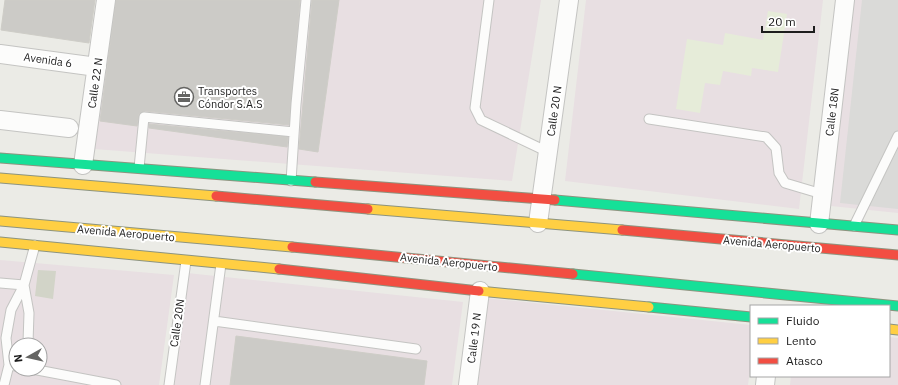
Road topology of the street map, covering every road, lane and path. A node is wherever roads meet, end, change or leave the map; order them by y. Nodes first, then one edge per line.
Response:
1 (106, 0) edge
2 (306, 0) edge
3 (489, 0) edge
4 (569, 0) edge
5 (845, 0) edge
6 (0, 54) edge
7 (97, 67) junction
8 (649, 119) dead end
9 (0, 120) edge
10 (69, 128) dead end
11 (294, 132) junction
12 (898, 136) edge
13 (548, 152) junction
14 (0, 158) edge
15 (83, 165) junction
16 (139, 169) junction
17 (0, 178) edge
18 (291, 181) junction
19 (822, 194) junction
20 (362, 197) junction
21 (541, 199) junction
22 (0, 221) edge
23 (538, 222) junction
24 (818, 224) junction
25 (853, 226) junction
26 (898, 230) edge
27 (0, 242) edge
28 (35, 245) junction
29 (367, 254) junction
30 (898, 255) edge
31 (186, 261) junction
32 (221, 264) junction
33 (333, 274) junction
34 (0, 283) edge
35 (24, 285) junction
36 (480, 291) junction
37 (887, 305) edge
38 (750, 317) edge
39 (214, 321) junction
40 (28, 337) edge
41 (8, 346) edge
42 (416, 349) dead end
43 (48, 372) edge
44 (116, 384) edge
45 (169, 385) edge
46 (205, 385) edge
47 (468, 385) edge

1 - 7 street, Calle 22 N
2 - 11 lane
3 - 13 lane
4 - 13 street, Calle 20 N
5 - 19 street, Calle 18N
6 - 7 street, Avenida 6
7 - 15 street, Calle 22 N
8 - 19 lane
9 - 10 street
11 - 16 lane
11 - 18 lane
12 - 25 lane
13 - 21 street, Calle 20 N
14 - 15 main road, Avenida Aeropuerto
15 - 16 main road, Avenida Aeropuerto
16 - 18 main road, Avenida Aeropuerto
17 - 20 main road, Avenida Aeropuerto
18 - 20 main road, Avenida Aeropuerto
19 - 24 street, Calle 18N
20 - 21 main road, Avenida Aeropuerto
20 - 23 main road, Avenida Aeropuerto
21 - 23 street, Calle 20 N
21 - 24 main road, Avenida Aeropuerto
22 - 29 main road, Avenida Aeropuerto
23 - 30 main road, Avenida Aeropuerto
24 - 25 main road, Avenida Aeropuerto
25 - 26 main road, Avenida Aeropuerto
27 - 28 main road, Avenida Aeropuerto
28 - 31 main road, Avenida Aeropuerto
28 - 35 lane
29 - 33 main road
29 - 37 main road, Avenida Aeropuerto
31 - 32 main road, Avenida Aeropuerto
31 - 45 lane, Calle 20N
32 - 33 main road, Avenida Aeropuerto
32 - 39 lane
33 - 36 main road, Avenida Aeropuerto
34 - 35 lane
35 - 40 lane
35 - 41 lane
36 - 38 main road, Avenida Aeropuerto
36 - 47 street, Calle 19 N
39 - 42 lane
39 - 46 lane
43 - 44 lane

